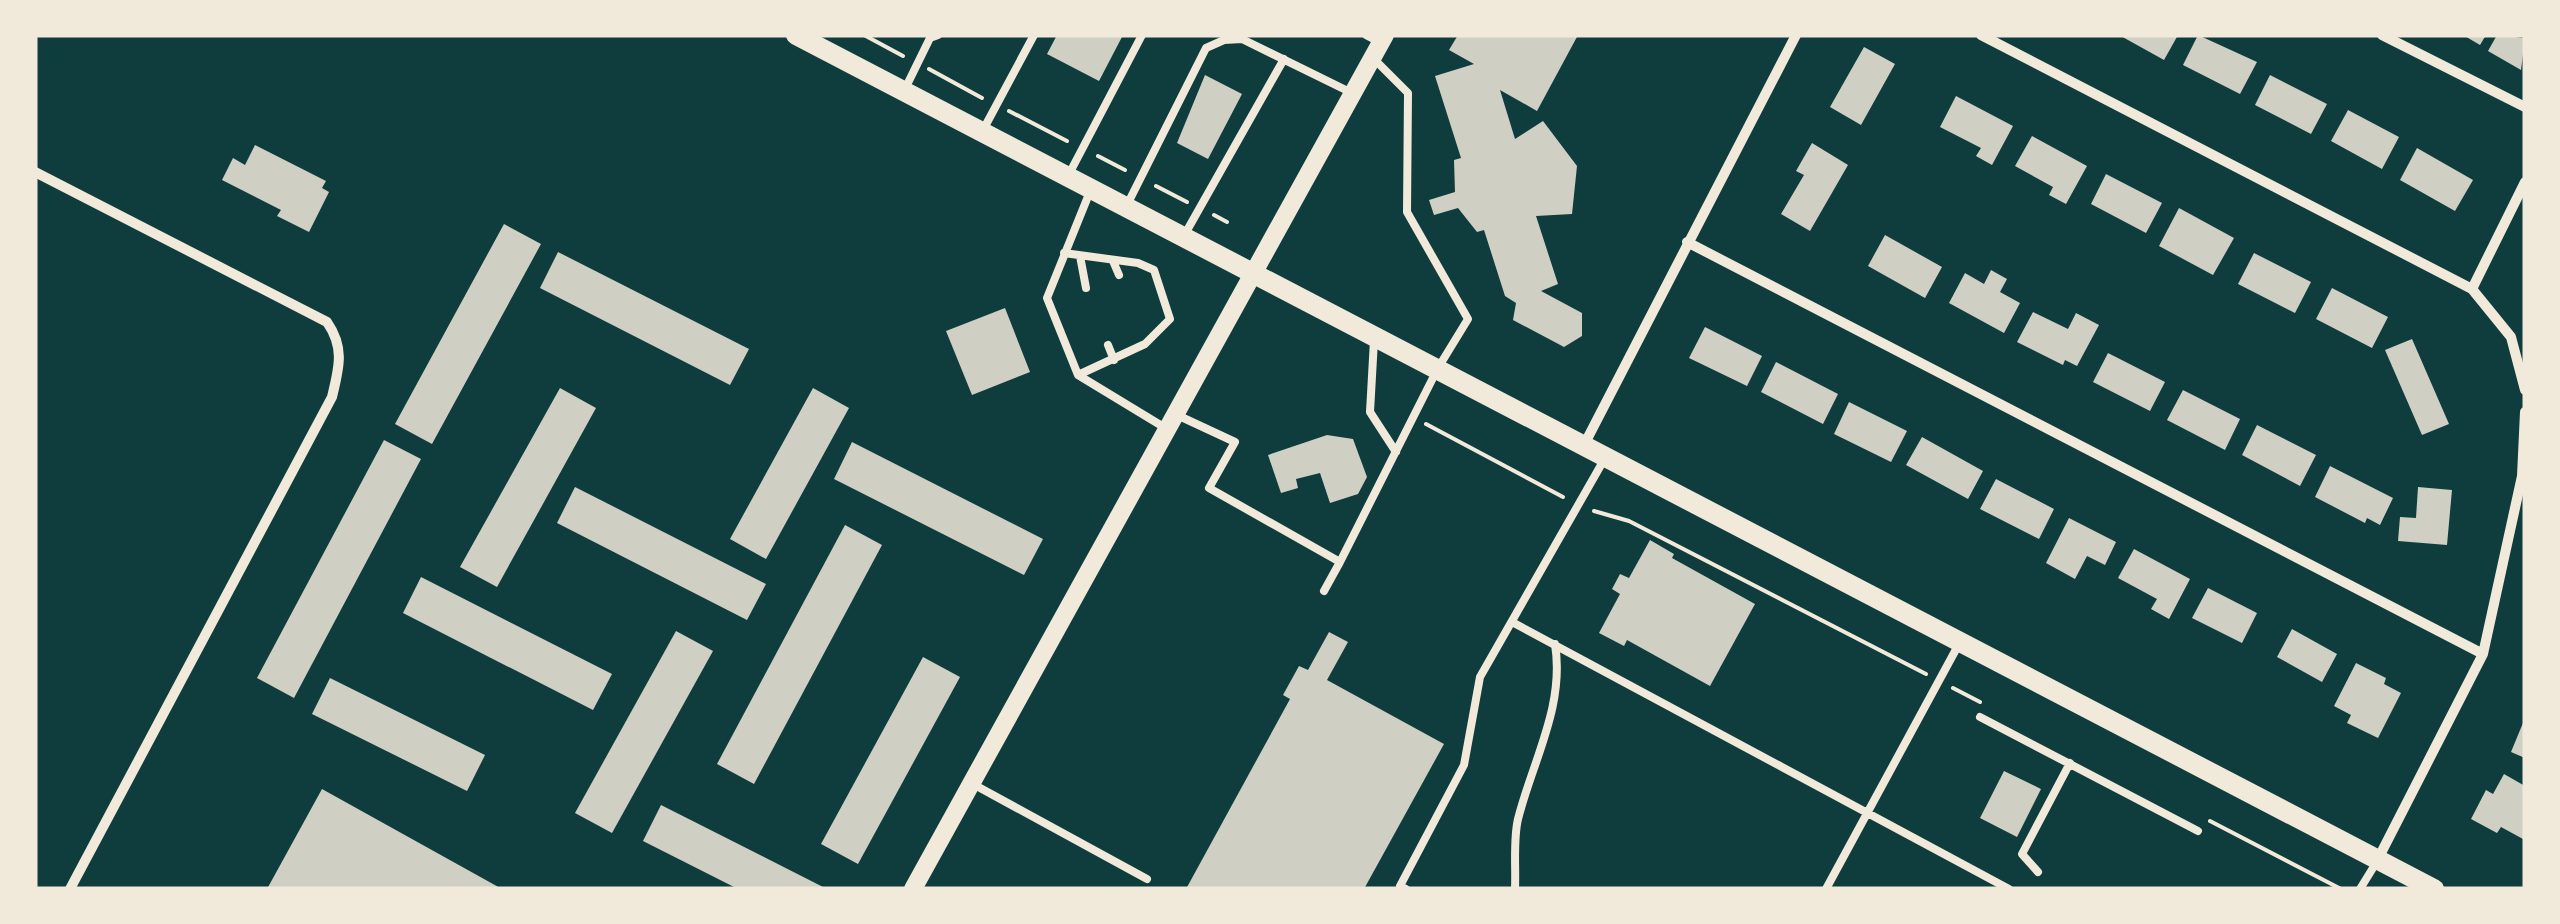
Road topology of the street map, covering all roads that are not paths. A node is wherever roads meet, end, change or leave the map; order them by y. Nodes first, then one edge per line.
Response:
1 (796, 35) edge
2 (1034, 35) edge
3 (1142, 35) edge
4 (1796, 35) edge
5 (1980, 35) edge
6 (2382, 35) edge
7 (932, 36) edge
8 (1376, 43) edge
9 (1284, 59) junction
10 (904, 91) junction
11 (1352, 93) junction
12 (2525, 107) edge
13 (982, 132) junction
14 (35, 172) edge
15 (1068, 176) junction
16 (2525, 182) edge
17 (1091, 189) junction
18 (1126, 207) junction
19 (1184, 237) junction
20 (1688, 242) junction
21 (1064, 252) junction
22 (1080, 256) junction
23 (1113, 261) junction
24 (1253, 273) junction
25 (1119, 276) dead end
26 (1086, 288) dead end
27 (2472, 288) junction
28 (1140, 332) dead end
29 (1375, 335) junction
30 (1145, 344) junction
31 (1108, 345) dead end
32 (1114, 360) junction
33 (1438, 368) junction
34 (1078, 376) junction
35 (2525, 390) edge
36 (2525, 412) edge
37 (1171, 421) junction
38 (1583, 446) junction
39 (1396, 452) junction
40 (1605, 458) junction
41 (1340, 562) junction
42 (1324, 592) dead end
43 (1512, 622) junction
44 (1960, 642) junction
45 (1555, 644) junction
46 (2483, 654) junction
47 (1980, 716) dead end
48 (2070, 764) junction
49 (972, 783) junction
50 (1868, 812) junction
51 (2198, 831) dead end
52 (2378, 860) junction
53 (2038, 872) dead end
54 (1147, 879) dead end
55 (70, 889) edge
56 (913, 889) edge
57 (1406, 889) edge
58 (1515, 889) edge
59 (1826, 889) edge
60 (2009, 889) edge
61 (2360, 889) edge
62 (2434, 889) edge

1 - 10 main road
2 - 13 lane
3 - 15 lane
4 - 20 street
5 - 27 street
6 - 12 street
7 - 10 lane
8 - 11 street
8 - 33 lane
9 - 11 lane
9 - 18 lane
9 - 19 lane
10 - 13 main road
11 - 24 street
13 - 15 main road
14 - 55 street
15 - 17 main road
16 - 27 street
17 - 18 main road
17 - 21 lane
18 - 19 main road
19 - 24 main road
20 - 38 street
20 - 46 street
21 - 22 lane
21 - 34 lane
22 - 23 lane
22 - 26 lane
23 - 25 lane
23 - 30 lane
24 - 29 main road
24 - 37 street
27 - 35 street
28 - 30 lane
29 - 33 main road
29 - 39 lane
30 - 32 lane
31 - 32 lane
32 - 34 lane
33 - 38 main road
33 - 39 lane
34 - 37 lane
36 - 46 street
37 - 41 lane
37 - 49 street
38 - 40 main road
39 - 41 lane
40 - 43 lane
40 - 44 main road
41 - 42 lane
43 - 45 lane
43 - 57 lane
44 - 50 lane
44 - 52 main road
45 - 50 lane
45 - 58 lane
46 - 52 street
47 - 48 lane
48 - 51 lane
48 - 53 lane
49 - 54 lane
49 - 56 street
50 - 59 lane
50 - 60 lane
52 - 61 lane
52 - 62 main road

